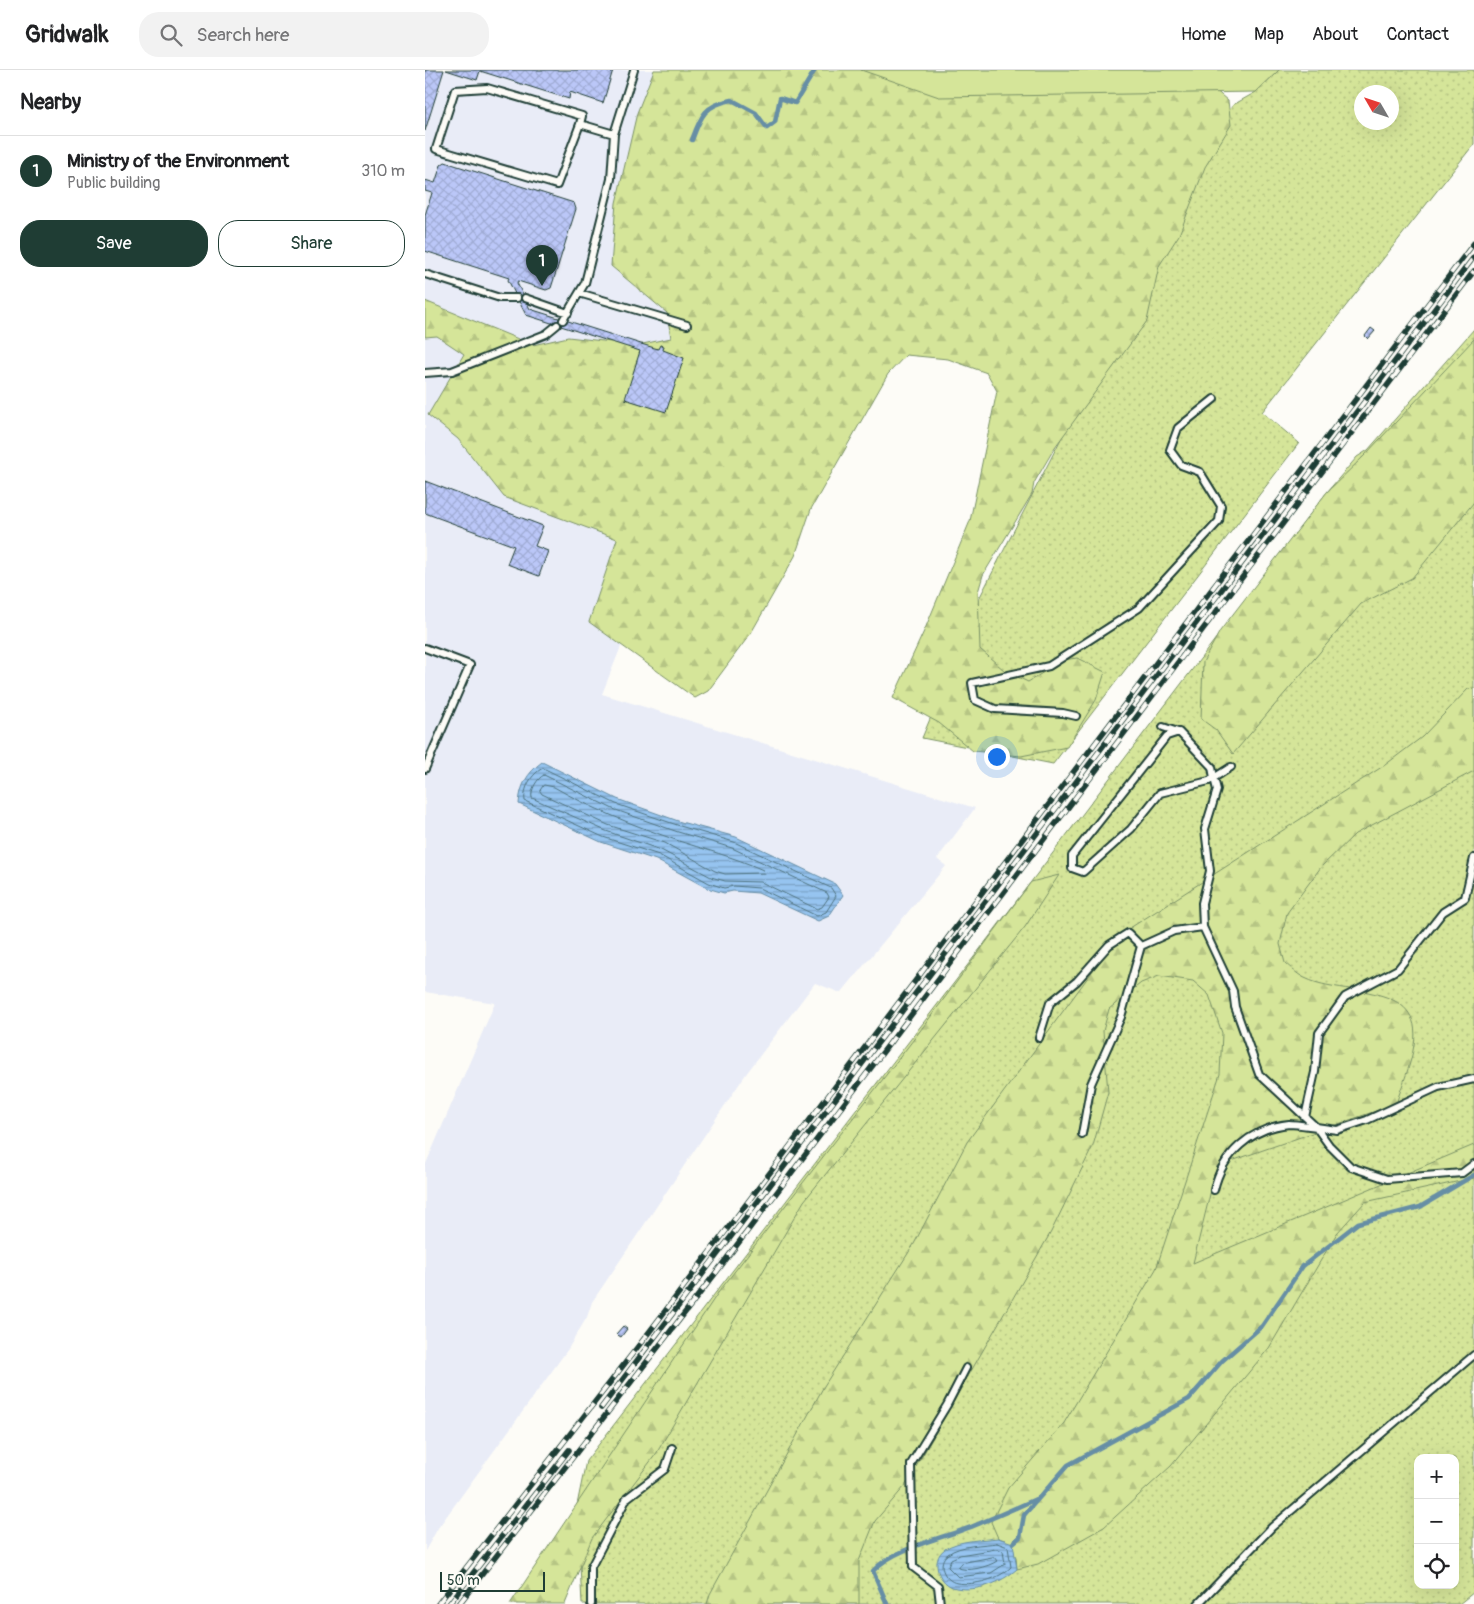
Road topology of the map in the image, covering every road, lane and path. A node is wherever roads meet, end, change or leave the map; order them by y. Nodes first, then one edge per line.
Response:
1 (634, 70) edge
2 (580, 124) junction
3 (614, 134) junction
4 (425, 274) edge
5 (579, 293) junction
6 (517, 298) dead end
7 (525, 298) dead end
8 (568, 313) junction
9 (563, 320) dead end
10 (557, 324) dead end
11 (687, 325) dead end
12 (425, 373) edge
13 (1214, 399) dead end
14 (425, 648) edge
15 (1076, 716) dead end
16 (1163, 727) dead end
17 (1179, 732) junction
18 (1231, 767) dead end
19 (425, 769) edge
20 (1214, 778) junction
21 (1474, 858) edge
22 (1203, 927) junction
23 (1141, 946) junction
24 (1039, 1038) dead end
25 (1474, 1079) edge
26 (1305, 1117) junction
27 (1316, 1127) junction
28 (1082, 1134) dead end
29 (1474, 1164) edge
30 (1214, 1190) dead end
31 (1474, 1355) edge
32 (966, 1368) dead end
33 (672, 1448) dead end
34 (591, 1604) edge
35 (940, 1604) edge
36 (1198, 1604) edge

1 - 3 lane
2 - 2 lane
2 - 3 lane
3 - 5 lane
4 - 6 lane
5 - 8 lane
5 - 11 lane
7 - 8 lane
8 - 9 lane
10 - 12 lane
13 - 15 lane
14 - 19 lane
16 - 17 lane
17 - 20 lane
17 - 20 lane
18 - 20 lane
20 - 22 lane
21 - 26 lane
22 - 23 lane
22 - 26 lane
23 - 24 lane
23 - 28 lane
25 - 27 lane
26 - 27 lane
27 - 29 lane
27 - 30 lane
31 - 36 lane
32 - 35 lane
33 - 34 lane

